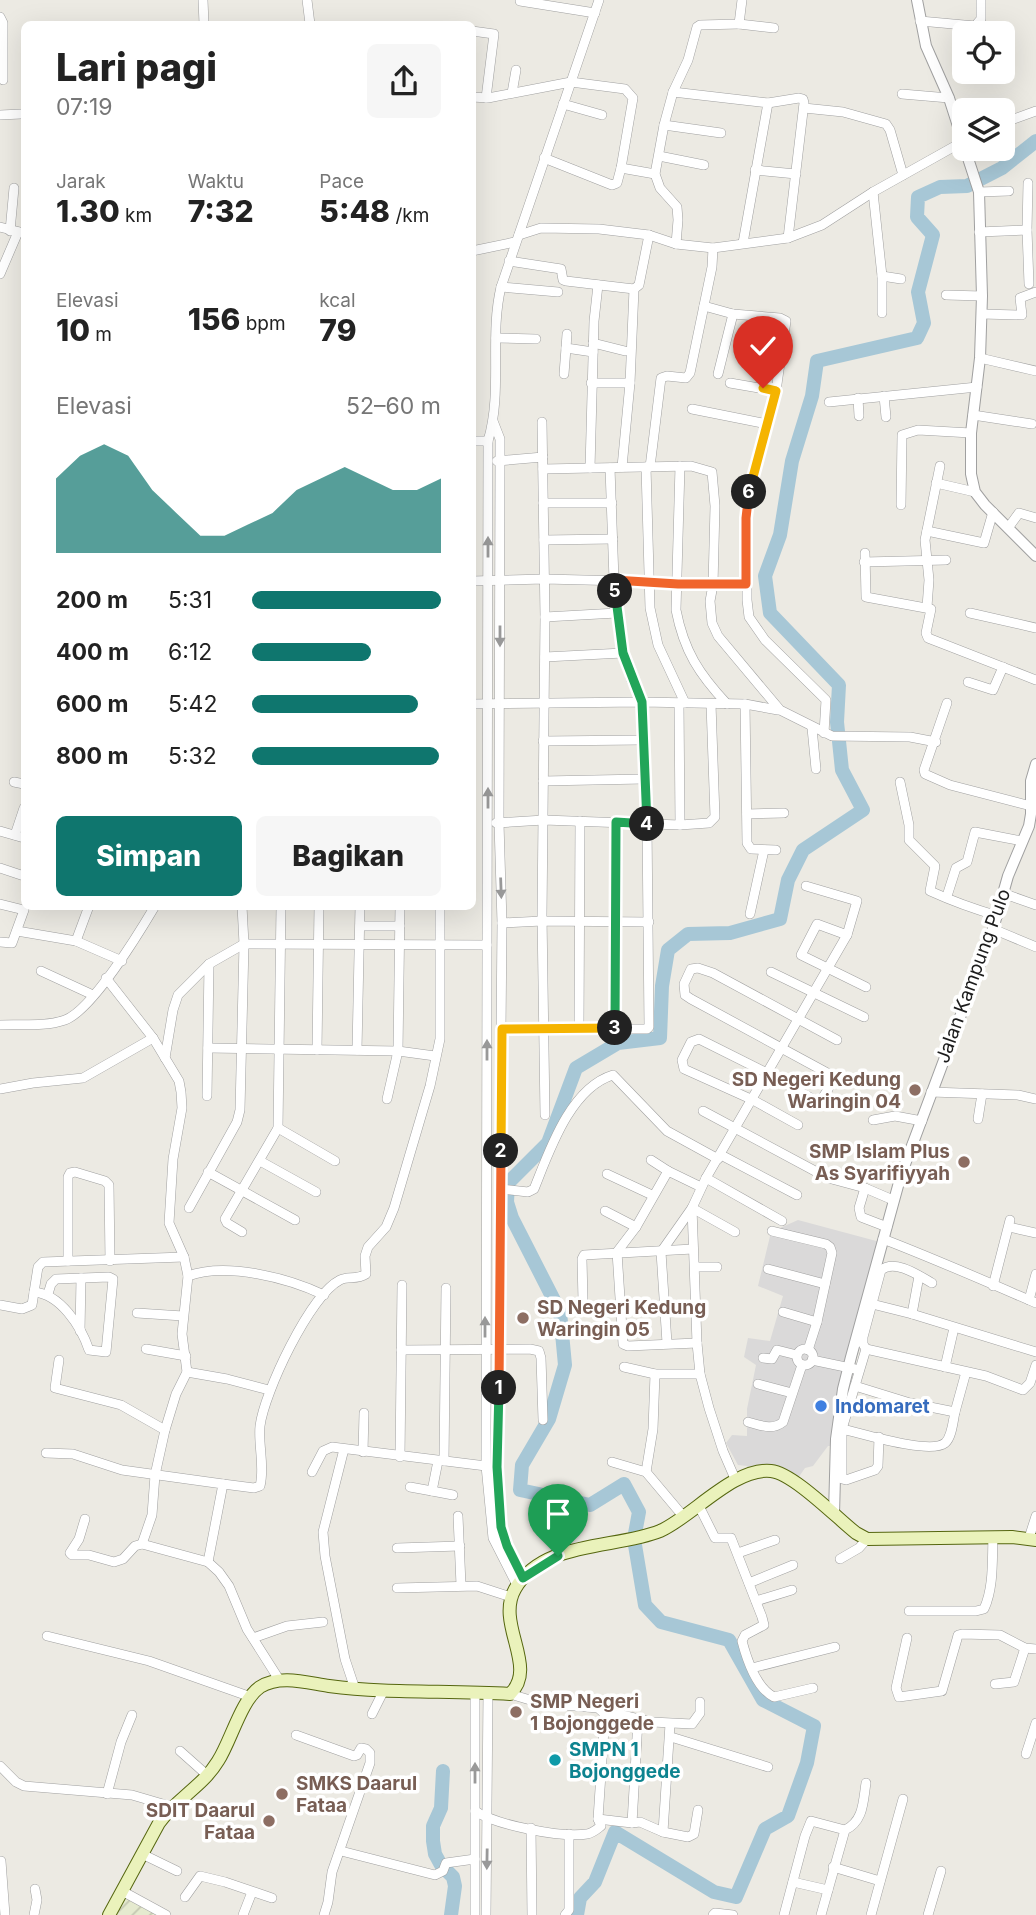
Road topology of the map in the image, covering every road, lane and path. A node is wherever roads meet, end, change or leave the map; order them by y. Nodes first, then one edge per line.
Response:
1 (203, 0) edge
2 (307, 0) edge
3 (599, 0) edge
4 (742, 0) edge
5 (916, 0) edge
6 (981, 0) edge
7 (520, 1) edge
8 (595, 13) junction
9 (0, 17) edge
10 (204, 21) edge
11 (310, 21) edge
12 (920, 21) junction
13 (739, 24) junction
14 (774, 28) dead end
15 (476, 32) edge
16 (516, 71) dead end
17 (3, 80) dead end
18 (571, 82) junction
19 (673, 92) junction
20 (512, 93) junction
21 (902, 94) dead end
22 (476, 97) edge
23 (486, 98) junction
24 (949, 98) junction
25 (768, 103) junction
26 (563, 104) junction
27 (952, 107) edge
28 (804, 108) junction
29 (1036, 111) edge
30 (21, 114) dead end
31 (0, 115) edge
32 (601, 115) dead end
33 (1015, 119) edge
34 (664, 125) junction
35 (721, 133) dead end
36 (952, 150) edge
37 (659, 156) junction
38 (544, 158) junction
39 (970, 161) edge
40 (704, 165) dead end
41 (621, 168) junction
42 (755, 170) junction
43 (655, 174) junction
44 (796, 174) junction
45 (903, 175) junction
46 (1028, 183) dead end
47 (15, 188) dead end
48 (979, 189) junction
49 (1009, 191) dead end
50 (873, 192) junction
51 (0, 227) edge
52 (1027, 230) junction
53 (18, 232) edge
54 (979, 232) junction
55 (649, 235) junction
56 (517, 238) junction
57 (788, 238) junction
58 (743, 243) junction
59 (676, 244) junction
60 (713, 248) junction
61 (476, 250) edge
62 (509, 261) junction
63 (0, 274) edge
64 (882, 276) junction
65 (901, 279) dead end
66 (1028, 284) dead end
67 (598, 285) junction
68 (501, 287) junction
69 (634, 289) junction
70 (558, 292) dead end
71 (1036, 292) edge
72 (946, 295) dead end
73 (982, 296) junction
74 (704, 306) junction
75 (882, 313) dead end
76 (733, 314) junction
77 (982, 314) junction
78 (567, 334) dead end
79 (496, 338) junction
80 (536, 339) dead end
81 (593, 347) junction
82 (566, 348) junction
83 (625, 351) dead end
84 (980, 358) junction
85 (1036, 371) edge
86 (564, 374) dead end
87 (718, 374) dead end
88 (591, 383) junction
89 (631, 383) junction
90 (730, 383) dead end
91 (977, 387) junction
92 (776, 391) junction
93 (884, 396) junction
94 (858, 398) junction
95 (829, 402) dead end
96 (692, 409) dead end
97 (973, 415) junction
98 (859, 416) dead end
99 (886, 417) dead end
100 (493, 421) junction
101 (542, 422) dead end
102 (766, 424) junction
103 (1032, 424) dead end
104 (971, 433) junction
105 (488, 440) junction
106 (476, 441) edge
107 (542, 457) junction
108 (500, 460) junction
109 (488, 461) junction
110 (680, 466) junction
111 (940, 466) dead end
112 (622, 467) junction
113 (648, 467) junction
114 (590, 468) junction
115 (610, 468) junction
116 (543, 469) junction
117 (936, 483) junction
118 (975, 492) junction
119 (543, 503) junction
120 (612, 503) junction
121 (901, 505) dead end
122 (993, 512) junction
123 (1036, 518) edge
124 (1008, 528) junction
125 (927, 531) junction
126 (613, 539) junction
127 (544, 540) junction
128 (1036, 556) edge
129 (926, 560) junction
130 (946, 560) dead end
131 (544, 579) junction
132 (501, 580) junction
133 (614, 580) junction
134 (476, 581) edge
135 (488, 581) junction
136 (648, 581) junction
137 (678, 584) junction
138 (713, 584) junction
139 (746, 584) junction
140 (927, 607) junction
141 (970, 612) dead end
142 (617, 613) junction
143 (545, 617) junction
144 (1036, 628) edge
145 (623, 653) junction
146 (545, 657) junction
147 (1003, 667) junction
148 (1036, 680) edge
149 (968, 682) dead end
150 (500, 702) junction
151 (544, 702) junction
152 (642, 702) junction
153 (487, 703) junction
154 (682, 703) junction
155 (947, 703) dead end
156 (476, 704) edge
157 (711, 704) junction
158 (727, 704) junction
159 (746, 704) junction
160 (780, 710) junction
161 (812, 728) junction
162 (828, 735) junction
163 (643, 740) junction
164 (543, 741) junction
165 (936, 742) junction
166 (816, 769) dead end
167 (1035, 772) edge
168 (644, 779) junction
169 (543, 781) junction
170 (900, 782) dead end
171 (1031, 806) junction
172 (783, 813) dead end
173 (747, 814) junction
174 (544, 820) junction
175 (580, 821) junction
176 (616, 822) junction
177 (488, 823) junction
178 (499, 823) junction
179 (647, 824) junction
180 (680, 825) junction
181 (0, 831) edge
182 (20, 837) edge
183 (1022, 841) junction
184 (764, 850) junction
185 (776, 850) dead end
186 (0, 868) edge
187 (21, 875) edge
188 (806, 886) dead end
189 (1004, 894) junction
190 (947, 897) junction
191 (0, 904) edge
192 (1036, 905) edge
193 (88, 910) edge
194 (153, 910) edge
195 (242, 910) edge
196 (281, 910) edge
197 (319, 910) edge
198 (360, 910) edge
199 (400, 910) edge
200 (440, 910) edge
201 (750, 914) dead end
202 (998, 916) junction
203 (542, 921) junction
204 (579, 921) junction
205 (616, 922) junction
206 (649, 922) junction
207 (502, 923) junction
208 (360, 926) junction
209 (400, 926) junction
210 (993, 929) junction
211 (17, 931) junction
212 (847, 935) junction
213 (76, 941) junction
214 (0, 942) edge
215 (280, 942) junction
216 (318, 943) junction
217 (360, 943) junction
218 (244, 944) junction
219 (400, 944) junction
220 (439, 944) junction
221 (487, 945) junction
222 (1036, 947) edge
223 (122, 961) junction
224 (209, 964) junction
225 (826, 968) junction
226 (41, 971) dead end
227 (771, 972) dead end
228 (106, 978) junction
229 (866, 987) dead end
230 (814, 994) junction
231 (93, 995) junction
232 (500, 1000) junction
233 (487, 1001) junction
234 (864, 1017) dead end
235 (799, 1018) junction
236 (0, 1025) edge
237 (502, 1029) junction
238 (544, 1029) junction
239 (579, 1029) junction
240 (615, 1030) junction
241 (153, 1038) junction
242 (836, 1040) dead end
243 (208, 1048) junction
244 (242, 1048) junction
245 (281, 1049) junction
246 (781, 1049) junction
247 (317, 1050) junction
248 (358, 1050) junction
249 (398, 1051) junction
250 (435, 1056) junction
251 (165, 1058) junction
252 (767, 1073) junction
253 (487, 1082) junction
254 (501, 1082) junction
255 (0, 1090) edge
256 (932, 1092) junction
257 (982, 1094) junction
258 (207, 1096) dead end
259 (387, 1098) dead end
260 (1036, 1099) edge
261 (753, 1100) junction
262 (704, 1111) dead end
263 (545, 1115) dead end
264 (978, 1119) dead end
265 (873, 1120) dead end
266 (922, 1121) junction
267 (798, 1125) dead end
268 (278, 1128) junction
269 (736, 1129) junction
270 (720, 1157) junction
271 (651, 1160) dead end
272 (260, 1161) junction
273 (335, 1161) dead end
274 (667, 1171) junction
275 (208, 1172) junction
276 (607, 1174) dead end
277 (486, 1180) junction
278 (704, 1183) junction
279 (504, 1187) junction
280 (865, 1188) junction
281 (243, 1190) junction
282 (316, 1192) dead end
283 (652, 1195) junction
284 (797, 1195) dead end
285 (893, 1200) junction
286 (189, 1208) dead end
287 (692, 1208) junction
288 (606, 1211) dead end
289 (295, 1220) dead end
290 (782, 1222) dead end
291 (636, 1227) junction
292 (887, 1227) junction
293 (772, 1231) dead end
294 (242, 1232) dead end
295 (735, 1232) dead end
296 (1036, 1233) edge
297 (883, 1239) junction
298 (693, 1249) junction
299 (617, 1252) junction
300 (661, 1252) junction
301 (184, 1257) junction
302 (68, 1261) junction
303 (110, 1261) junction
304 (695, 1267) junction
305 (717, 1267) dead end
306 (768, 1269) dead end
307 (1036, 1274) edge
308 (188, 1276) junction
309 (919, 1276) junction
310 (81, 1278) junction
311 (932, 1283) dead end
312 (825, 1284) junction
313 (402, 1285) dead end
314 (993, 1286) junction
315 (446, 1288) dead end
316 (34, 1292) junction
317 (48, 1294) junction
318 (324, 1295) junction
319 (583, 1301) dead end
320 (1033, 1301) edge
321 (872, 1304) junction
322 (0, 1305) edge
323 (783, 1312) dead end
324 (137, 1313) dead end
325 (912, 1314) junction
326 (183, 1316) junction
327 (817, 1322) junction
328 (954, 1328) junction
329 (80, 1331) junction
330 (667, 1343) junction
331 (697, 1343) junction
332 (146, 1349) dead end
333 (866, 1349) junction
334 (401, 1350) junction
335 (445, 1350) junction
336 (485, 1350) junction
337 (499, 1350) junction
338 (808, 1350) junction
339 (1036, 1352) edge
340 (797, 1355) junction
341 (186, 1356) junction
342 (763, 1357) dead end
343 (59, 1360) dead end
344 (812, 1360) junction
345 (802, 1365) junction
346 (1036, 1365) edge
347 (624, 1367) dead end
348 (945, 1367) junction
349 (854, 1369) junction
350 (966, 1371) junction
351 (187, 1373) junction
352 (656, 1374) junction
353 (700, 1374) junction
354 (758, 1384) dead end
355 (855, 1386) junction
356 (269, 1390) junction
357 (792, 1393) junction
358 (955, 1412) junction
359 (365, 1413) dead end
360 (543, 1420) dead end
361 (748, 1422) dead end
362 (842, 1429) junction
363 (165, 1430) junction
364 (879, 1437) junction
365 (344, 1449) junction
366 (363, 1452) junction
367 (46, 1453) dead end
368 (400, 1457) junction
369 (441, 1461) junction
370 (612, 1462) dead end
371 (486, 1466) junction
372 (312, 1472) dead end
373 (646, 1472) junction
374 (155, 1475) junction
375 (736, 1481) junction
376 (223, 1485) junction
377 (410, 1487) dead end
378 (432, 1491) junction
379 (453, 1495) dead end
380 (699, 1506) junction
381 (834, 1514) junction
382 (458, 1516) dead end
383 (683, 1516) junction
384 (1036, 1516) edge
385 (85, 1519) dead end
386 (993, 1537) junction
387 (867, 1539) junction
388 (1032, 1539) edge
389 (775, 1540) dead end
390 (142, 1544) junction
391 (460, 1546) junction
392 (397, 1548) dead end
393 (738, 1553) junction
394 (840, 1559) dead end
395 (208, 1562) junction
396 (793, 1565) dead end
397 (749, 1583) junction
398 (461, 1585) junction
399 (517, 1587) junction
400 (397, 1588) dead end
401 (792, 1590) dead end
402 (756, 1601) junction
403 (909, 1611) dead end
404 (323, 1622) dead end
405 (47, 1636) dead end
406 (253, 1638) junction
407 (908, 1638) dead end
408 (1032, 1646) edge
409 (835, 1647) dead end
410 (752, 1668) junction
411 (280, 1681) junction
412 (995, 1684) dead end
413 (814, 1688) dead end
414 (352, 1689) junction
415 (384, 1690) junction
416 (482, 1692) junction
417 (510, 1694) junction
418 (251, 1697) junction
419 (700, 1702) dead end
420 (372, 1714) dead end
421 (605, 1714) junction
422 (131, 1715) dead end
423 (638, 1720) junction
424 (1036, 1723) edge
425 (670, 1724) junction
426 (296, 1735) dead end
427 (671, 1737) junction
428 (180, 1751) dead end
429 (1026, 1754) dead end
430 (0, 1766) edge
431 (768, 1767) dead end
432 (207, 1775) junction
433 (866, 1783) dead end
434 (107, 1794) junction
435 (903, 1799) dead end
436 (173, 1807) junction
437 (698, 1810) dead end
438 (475, 1811) junction
439 (487, 1819) junction
440 (598, 1819) junction
441 (632, 1824) junction
442 (531, 1828) junction
443 (845, 1830) junction
444 (663, 1832) junction
445 (569, 1834) junction
446 (341, 1851) junction
447 (142, 1854) junction
448 (475, 1859) junction
449 (1, 1861) edge
450 (833, 1867) junction
451 (177, 1871) dead end
452 (940, 1871) dead end
453 (880, 1881) junction
454 (793, 1882) junction
455 (35, 1889) dead end
456 (828, 1890) junction
457 (122, 1891) junction
458 (252, 1892) junction
459 (185, 1897) dead end
460 (272, 1898) dead end
461 (5, 1915) edge
462 (34, 1915) edge
463 (108, 1915) edge
464 (166, 1915) edge
465 (243, 1915) edge
466 (324, 1915) edge
467 (475, 1915) edge
468 (486, 1915) edge
469 (532, 1915) edge
470 (565, 1915) edge
471 (713, 1915) edge
472 (733, 1915) edge
473 (784, 1915) edge
474 (821, 1915) edge
475 (871, 1915) edge
476 (928, 1915) edge

1 - 10 street
2 - 11 street
3 - 8 street
4 - 13 street
5 - 12 street
6 - 12 street
7 - 8 street
8 - 18 street
9 - 17 street
12 - 24 street
13 - 14 street
13 - 19 street
15 - 23 street
16 - 20 street
18 - 20 street
18 - 26 street
18 - 41 street
19 - 25 street
19 - 34 street
20 - 23 street
21 - 24 street
22 - 23 street
24 - 27 street
25 - 28 street
25 - 42 street
26 - 32 street
26 - 38 street
28 - 44 street
28 - 45 street
29 - 33 street
30 - 31 street
34 - 35 street
34 - 37 street
36 - 45 street
37 - 40 street
37 - 43 street
38 - 41 street
38 - 56 street
39 - 48 street
41 - 43 street
42 - 44 street
42 - 58 street
43 - 59 street
44 - 57 street
45 - 50 street
46 - 52 street
47 - 53 street
48 - 49 street
48 - 54 street
50 - 57 street
50 - 64 street
51 - 53 street
52 - 54 street
52 - 66 street
53 - 63 street
54 - 73 street
55 - 56 street
55 - 59 street
55 - 69 street
56 - 61 street
56 - 62 street
57 - 58 street
58 - 60 street
59 - 60 street
60 - 74 street
62 - 67 street
62 - 68 street
64 - 65 street
64 - 75 street
67 - 69 street
67 - 81 street
68 - 70 street
68 - 79 street
69 - 89 street
71 - 77 street
72 - 73 street
73 - 77 street
74 - 76 street
74 - 113 street
76 - 87 street
76 - 92 street
77 - 84 street
78 - 82 street
79 - 80 street
79 - 100 street
81 - 82 street
81 - 83 street
81 - 88 street
82 - 86 street
84 - 85 street
84 - 91 street
88 - 89 street
88 - 114 street
89 - 112 street
90 - 92 street
91 - 93 street
91 - 97 street
92 - 102 street
93 - 94 street
93 - 99 street
94 - 95 street
94 - 98 street
96 - 102 street
97 - 103 street
97 - 104 street
100 - 105 street
100 - 108 street
101 - 107 street
102 - 139 street
104 - 118 street
104 - 121 street
105 - 106 street
105 - 109 street
107 - 108 street
107 - 116 street
108 - 109 street
108 - 132 street
135 -> 109 street
110 - 113 street
110 - 137 street
110 - 138 street
111 - 117 street
112 - 113 street
112 - 115 street
113 - 136 street
114 - 115 street
114 - 116 street
115 - 120 street
116 - 119 street
117 - 118 street
117 - 125 street
118 - 122 street
119 - 120 street
119 - 127 street
120 - 126 street
122 - 124 street
122 - 125 street
123 - 124 street
124 - 128 street
125 - 129 street
126 - 127 street
126 - 133 street
127 - 131 street
129 - 130 street
129 - 140 street
129 - 140 street
131 - 132 street
131 - 133 street
131 - 143 street
132 - 135 street
132 -> 150 street
133 - 136 street
133 - 142 street
134 - 135 street
135 - 153 street
136 - 137 street
136 - 154 street
137 - 138 street
137 - 158 street
138 - 139 street
138 - 160 street
139 - 162 street
140 - 147 street
141 - 144 street
142 - 143 street
142 - 145 street
143 - 146 street
145 - 146 street
145 - 152 street
146 - 151 street
147 - 148 street
147 - 149 street
150 - 151 street
150 - 153 street
150 - 178 street
151 - 152 street
151 - 164 street
152 - 154 street
152 - 163 street
153 - 156 street
177 -> 153 street
154 - 157 street
154 - 180 street
155 - 165 street
157 - 158 street
157 - 180 street
158 - 159 street
159 - 160 street
159 - 173 street
160 - 161 street
161 - 162 street
161 - 166 street
162 - 165 street
163 - 164 street
163 - 168 street
164 - 169 street
165 - 171 street
167 - 171 street, Jalan Kampung Pulo
168 - 169 street
168 - 179 street
169 - 174 street
170 - 190 street
171 - 183 street, Jalan Kampung Pulo
172 - 173 street
173 - 184 street
174 - 175 street
174 - 178 street
174 - 203 street
175 - 176 street
175 - 204 street
176 - 179 street
176 - 205 street
177 - 178 street
177 - 221 street
178 -> 207 street
179 - 180 street
179 - 206 street
181 - 182 street
183 - 189 street, Jalan Kampung Pulo
183 - 190 street
184 - 185 street
184 - 201 street
186 - 187 street
188 - 212 street
189 - 192 street
189 - 202 street, Jalan Kampung Pulo
190 - 202 street
191 - 211 street
193 - 213 street
194 - 223 street
195 - 218 street
196 - 215 street
197 - 216 street
198 - 208 street
199 - 209 street
200 - 220 street
202 - 210 street, Jalan Kampung Pulo
203 - 204 street
203 - 207 street
203 - 238 street
204 - 205 street
204 - 239 street
205 - 206 street
205 - 240 street
206 - 240 street
207 - 232 street
208 - 209 street
208 - 217 street
209 - 219 street
210 - 222 street
210 - 256 street, Jalan Kampung Pulo
211 - 213 street
211 - 214 street
212 - 225 street
212 - 225 street
213 - 223 street
215 - 216 street
215 - 218 street
215 - 245 street
216 - 217 street
216 - 247 street
217 - 219 street
217 - 248 street
218 - 224 street
218 - 244 street
219 - 220 street
219 - 249 street
220 - 221 street
220 - 250 street
221 - 233 street
223 - 228 street
224 - 243 street
224 - 251 street
225 - 229 street
225 - 230 street
226 - 231 street
227 - 230 street
228 - 231 street
228 - 241 street
230 - 234 street
230 - 235 street
231 - 236 street
232 - 233 street
232 - 237 street
253 -> 233 street
235 - 242 street
235 - 246 street
235 - 246 street
237 - 238 street
237 - 254 street
238 - 239 street
238 - 263 street
239 - 240 street
241 - 251 street
241 - 255 street
243 - 244 street
243 - 258 street
244 - 245 street
244 - 275 street
245 - 247 street
245 - 268 street
246 - 252 street
246 - 252 street
247 - 248 street
248 - 249 street
249 - 250 street
249 - 259 street
250 - 318 street
251 - 301 street
252 - 261 street
252 - 261 street
253 - 254 street
253 - 277 street
254 - 279 street
256 - 257 street
256 - 266 street, Jalan Kampung Pulo
257 - 260 street
257 - 264 street
261 - 267 street
261 - 269 street
262 - 269 street
265 - 266 street
266 - 285 street, Jalan Kampung Pulo
268 - 272 street
268 - 273 street
269 - 270 street
269 - 280 street
270 - 278 street
270 - 279 street
270 - 284 street
271 - 274 street
272 - 281 street
272 - 282 street
274 - 278 street
274 - 283 street
275 - 281 street
275 - 286 street
276 - 283 street
277 - 279 street
336 -> 277 street
278 - 287 street
278 - 290 street
279 - 337 street
280 - 285 street
280 - 292 street
281 - 289 street
281 - 294 street
283 - 291 street
285 - 292 street, Jalan Kampung Pulo
287 - 295 street
287 - 298 street
287 - 300 street
288 - 291 street
291 - 299 street
292 - 297 street, Jalan Kampung Pulo
293 - 312 street
296 - 314 street
297 - 314 street
297 - 349 street, Jalan Kampung Pulo
298 - 300 street
298 - 304 street
299 - 300 street
299 - 319 street
299 - 330 street
300 - 330 street
301 - 303 street
301 - 308 street
302 - 303 street
302 - 303 street
302 - 316 street
304 - 305 street
304 - 331 street
306 - 312 street
307 - 320 street
308 - 318 street
308 - 326 street
309 - 311 street
309 - 321 street
309 - 325 street
310 - 317 street
310 - 329 street
310 - 329 street
312 - 327 street
313 - 334 street
314 - 320 street
315 - 335 street
316 - 317 street
316 - 322 street
317 - 329 street
318 - 356 street
321 - 325 street
321 - 333 street
323 - 327 street
324 - 326 street
325 - 328 street
326 - 341 street
327 - 338 street
328 - 339 street
328 - 348 street
330 - 331 street
331 - 353 street
332 - 341 street
333 - 348 street
333 - 349 street
334 - 335 street
334 - 368 street
335 - 336 street
335 - 369 street
336 - 337 street
336 - 371 street
337 - 360 street
337 - 399 street
338 - 340 street
338 - 344 street
340 - 342 street
340 - 345 street
341 - 351 street
343 - 363 street
344 - 345 street
344 - 349 street
345 - 357 street
346 - 350 street
347 - 352 street
348 - 350 street
349 - 355 street
349 - 381 street, Jalan Kampung Pulo
350 - 358 street
351 - 356 street
351 - 363 street
352 - 353 street
352 - 373 street
353 - 375 street
354 - 357 street
355 - 358 street
355 - 362 street
356 - 376 street
357 - 361 street
358 - 364 street
359 - 366 street
362 - 364 street
362 - 364 street
363 - 374 street
365 - 366 street
365 - 372 street
365 - 414 street
366 - 368 street
367 - 374 street
368 - 369 street
369 - 371 street
369 - 378 street
370 - 373 street
371 - 399 street
373 - 383 street
374 - 376 street
374 - 390 street
375 - 380 main road
375 - 381 main road
376 - 395 street
377 - 378 street
378 - 379 street
380 - 383 main road
380 - 393 street
381 - 387 main road
382 - 391 street
383 - 399 main road
384 - 388 street
385 - 390 street
386 - 387 main road
386 - 388 main road
386 - 403 street
387 - 394 street
389 - 393 street
390 - 395 street
391 - 392 street
391 - 398 street
393 - 397 street
395 - 406 street
396 - 397 street
397 - 402 street
398 - 399 street
398 - 400 street
399 - 417 main road
401 - 402 street
402 - 410 street
404 - 406 street
405 - 418 street
406 - 411 street
407 - 408 street
408 - 412 street
409 - 410 street
410 - 413 street
411 - 414 main road
411 - 418 main road
414 - 415 main road
415 - 416 main road
415 - 420 street
416 - 417 main road
438 -> 416 street
416 - 439 street
417 - 421 street
418 - 432 main road
419 - 425 street
421 - 423 street
421 - 440 street
422 - 434 street
423 - 425 street
423 - 441 street
424 - 429 street
425 - 427 street
426 - 446 street
427 - 431 street
427 - 444 street
428 - 432 street
430 - 434 street
432 - 436 main road
433 - 443 street
434 - 436 street
435 - 453 street
436 - 447 main road
437 - 444 street
438 - 439 street
438 - 448 street
439 - 442 street
439 -> 468 street
440 - 441 street
440 - 445 street
441 - 444 street
442 - 445 street
442 - 469 street
443 - 450 street
443 - 454 street
445 - 470 street
446 - 448 street
446 - 466 street
447 - 451 street
447 - 457 main road
448 - 467 street
449 - 461 street
450 - 453 street
450 - 456 street
452 - 476 street
453 - 475 street
454 - 456 street
454 - 473 street
455 - 462 street
456 - 474 street
457 - 463 main road
457 - 464 street
458 - 459 street
458 - 460 street
458 - 465 street
471 - 472 street

